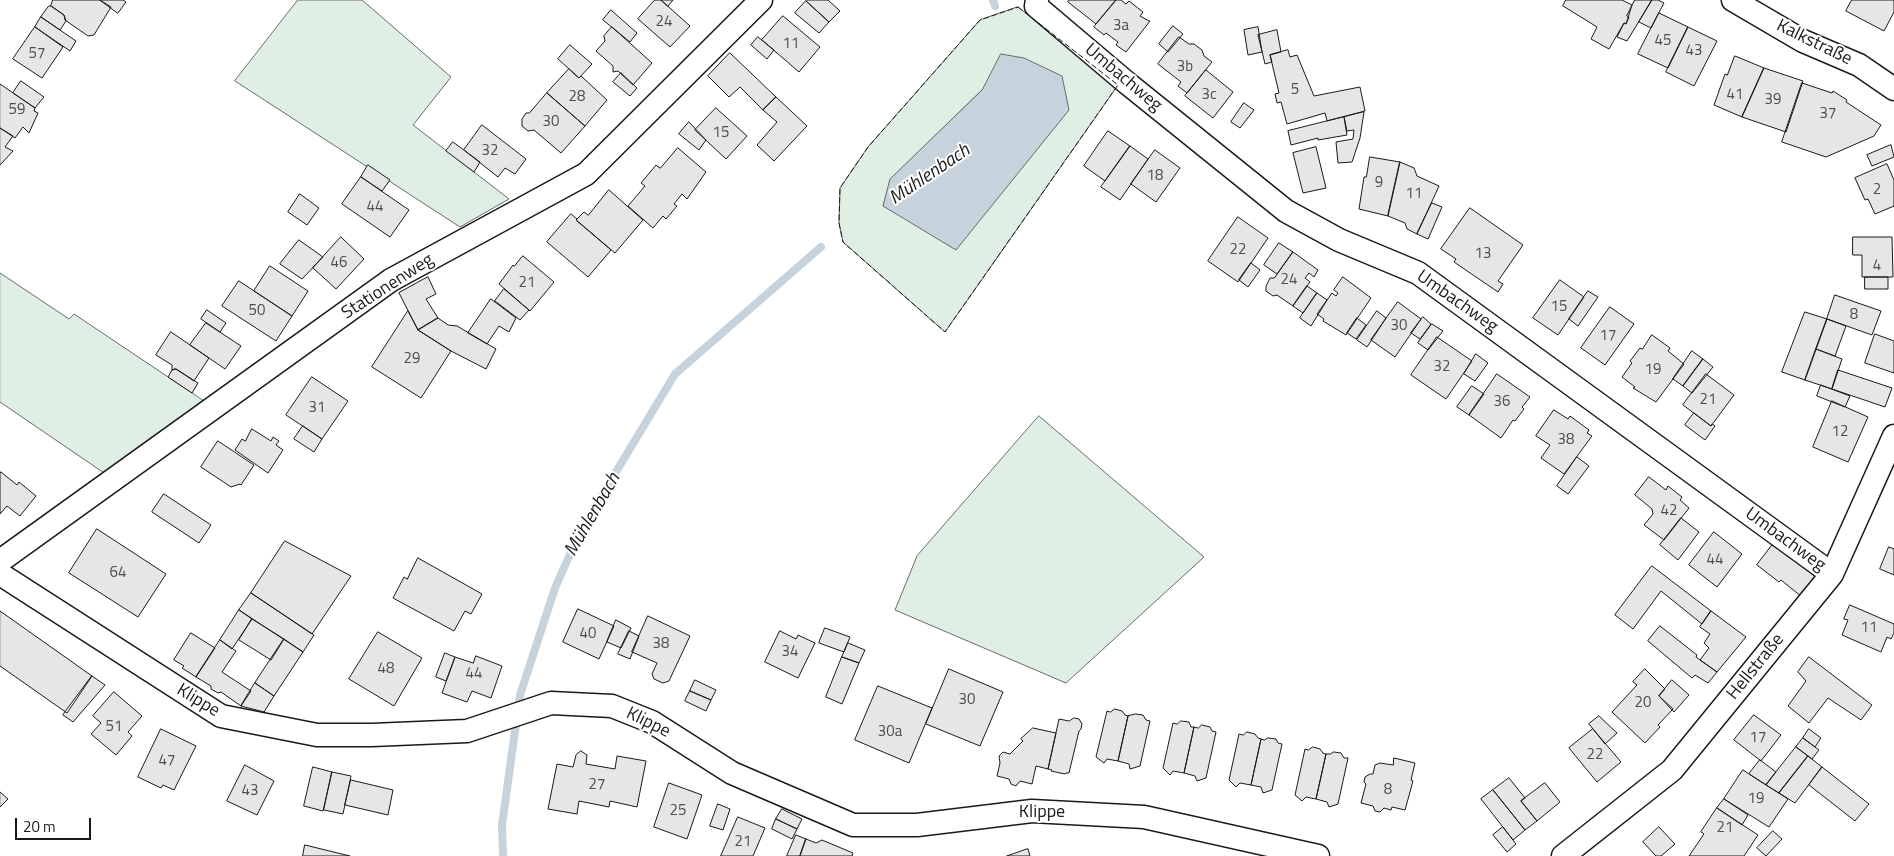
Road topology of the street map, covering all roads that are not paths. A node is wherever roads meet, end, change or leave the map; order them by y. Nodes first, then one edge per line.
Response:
1 (761, 0) edge
2 (1037, 0) edge
3 (1733, 0) edge
4 (1894, 89) edge
5 (1894, 436) edge
6 (0, 561) edge
7 (0, 574) edge
8 (1832, 574) junction
9 (1318, 856) edge
10 (1563, 856) edge

1 - 6 street, Stationenweg
2 - 8 street, Umbachweg
3 - 4 street, Kalkstraße
5 - 8 street, Hellstraße
7 - 9 street, Klippe
8 - 10 street, Hellstraße

